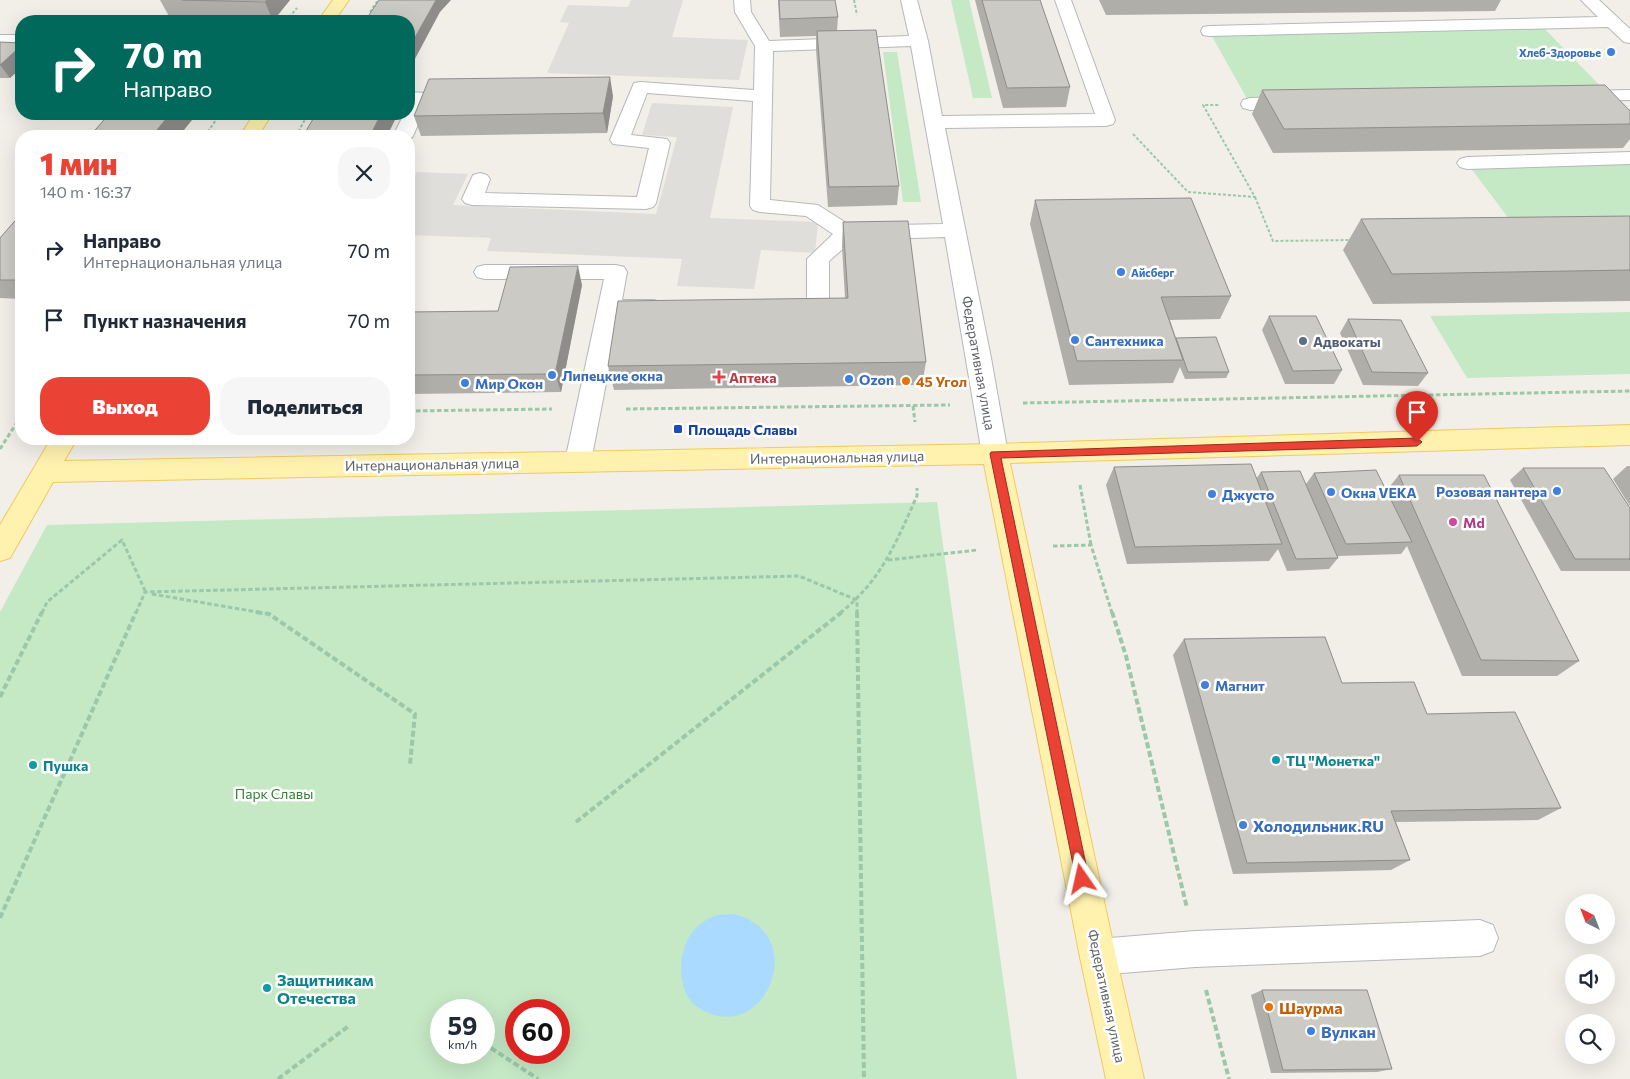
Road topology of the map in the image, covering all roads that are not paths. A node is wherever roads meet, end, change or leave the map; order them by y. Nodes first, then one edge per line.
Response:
1 (341, 0) edge
2 (742, 0) edge
3 (908, 0) edge
4 (1064, 0) edge
5 (1589, 0) edge
6 (330, 15) edge
7 (1612, 22) junction
8 (1209, 31) dead end
9 (1630, 38) edge
10 (0, 40) edge
11 (15, 40) edge
12 (919, 41) junction
13 (764, 46) junction
14 (1630, 95) edge
15 (763, 96) junction
16 (415, 97) edge
17 (1559, 97) edge
18 (1310, 103) edge
19 (1250, 104) road end
20 (415, 110) edge
21 (935, 122) junction
22 (1630, 158) edge
23 (1467, 162) edge
24 (480, 179) dead end
25 (954, 230) junction
26 (847, 233) junction
27 (485, 272) dead end
28 (609, 308) junction
29 (679, 308) edge
30 (768, 308) edge
31 (1630, 435) edge
32 (60, 445) edge
33 (995, 454) junction
34 (578, 461) junction
35 (44, 472) junction
36 (0, 550) edge
37 (1480, 938) dead end
38 (1098, 957) junction
39 (1125, 1079) edge

1 - 6 main road
2 - 13 street
3 - 12 street, Федеративная улица
4 - 21 street
5 - 7 street
7 - 8 street
7 - 9 street
10 - 11 street
12 - 13 street
12 - 21 street, Федеративная улица
13 - 15 street
14 - 17 street
15 - 24 street
15 - 26 street
16 - 20 street
18 - 19 street
21 - 25 street, Федеративная улица
22 - 23 street
25 - 26 street
25 - 33 street, Федеративная улица
26 - 30 street
27 - 28 street
28 - 29 street
28 - 34 street
31 - 33 main road, Интернациональная улица
32 - 35 main road
33 - 34 main road, Интернациональная улица
33 - 38 main road, Федеративная улица
34 - 35 main road, Интернациональная улица
35 - 36 main road
37 - 38 street
38 - 39 main road, Федеративная улица

